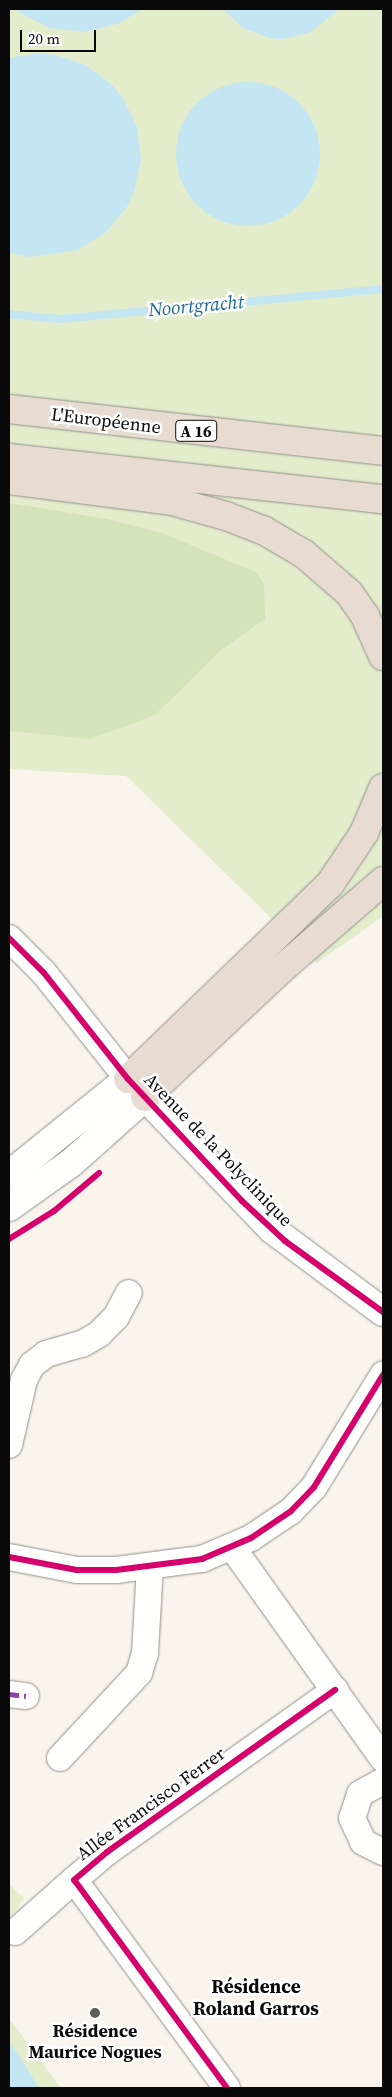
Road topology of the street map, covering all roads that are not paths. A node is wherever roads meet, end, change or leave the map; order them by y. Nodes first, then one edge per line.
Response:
1 (9, 409) edge
2 (383, 451) edge
3 (9, 458) edge
4 (9, 480) edge
5 (383, 499) edge
6 (383, 656) edge
7 (383, 788) edge
8 (383, 881) edge
9 (9, 938) edge
10 (136, 1088) junction
11 (9, 1175) edge
12 (9, 1207) edge
13 (129, 1293) dead end
14 (383, 1312) edge
15 (383, 1375) edge
16 (9, 1445) edge
17 (232, 1547) junction
18 (9, 1557) edge
19 (150, 1566) junction
20 (335, 1690) junction
21 (60, 1758) dead end
22 (383, 1759) edge
23 (383, 1781) edge
24 (382, 1856) edge
25 (74, 1880) junction
26 (15, 1932) dead end
27 (227, 2088) edge

1 - 2 highway, L'Européenne / A 16
3 - 5 highway
4 - 6 highway
7 - 10 highway
8 - 10 highway
9 - 10 street
10 - 11 street
10 - 12 street
10 - 14 street, Avenue de la Polyclinique
13 - 16 street
15 - 17 street
17 - 19 street
17 - 20 street
18 - 19 street
19 - 21 street
20 - 22 street
20 - 25 street, Allée Francisco Ferrer
23 - 24 street
25 - 26 street
25 - 27 street, Allée Francisco Ferrer

